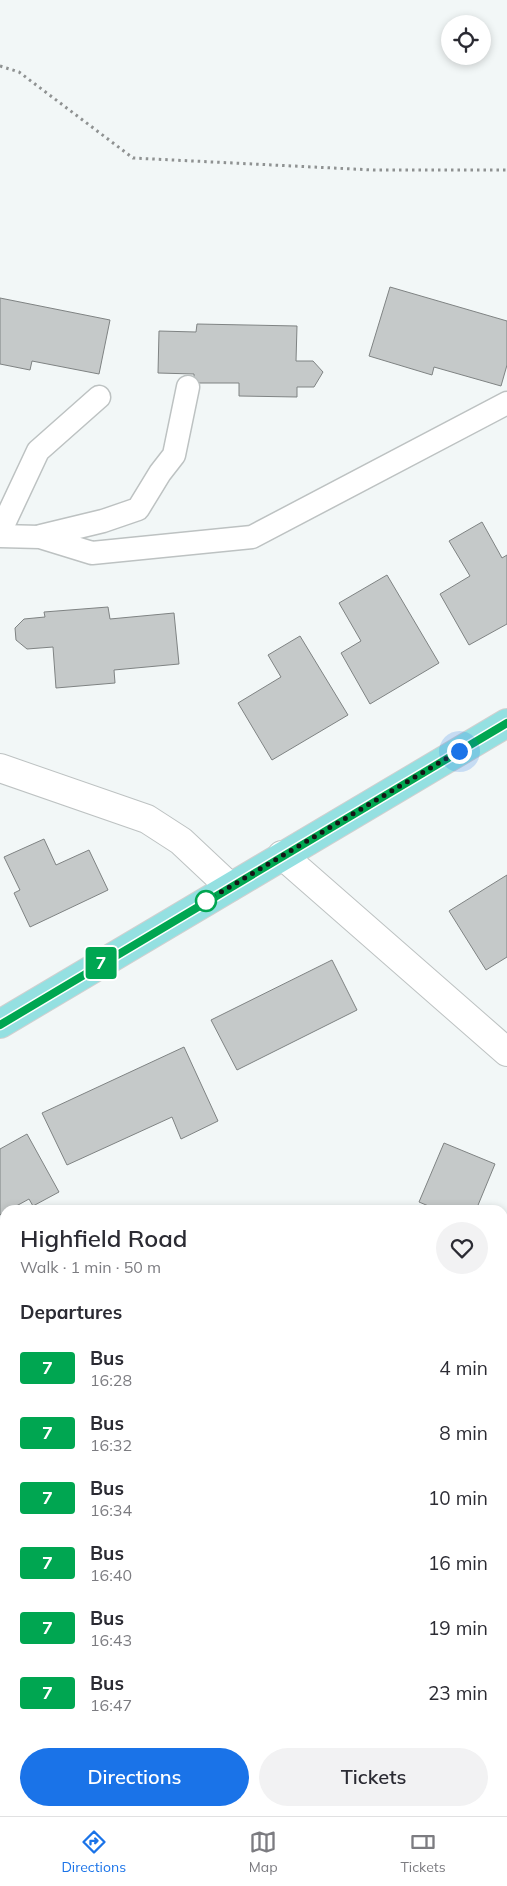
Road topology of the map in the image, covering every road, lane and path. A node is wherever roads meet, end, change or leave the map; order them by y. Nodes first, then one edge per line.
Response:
1 (0, 66) edge
2 (507, 170) edge
3 (188, 387) dead end
4 (99, 397) dead end
5 (507, 403) edge
6 (0, 532) edge
7 (0, 536) edge
8 (40, 537) junction
9 (507, 723) edge
10 (0, 768) edge
11 (282, 855) junction
12 (230, 887) junction
13 (0, 1024) edge
14 (507, 1052) edge

1 - 2 path
3 - 8 lane
4 - 6 lane
5 - 8 lane
7 - 8 lane
9 - 11 main road
10 - 12 street
11 - 12 main road
11 - 14 street
12 - 13 main road

